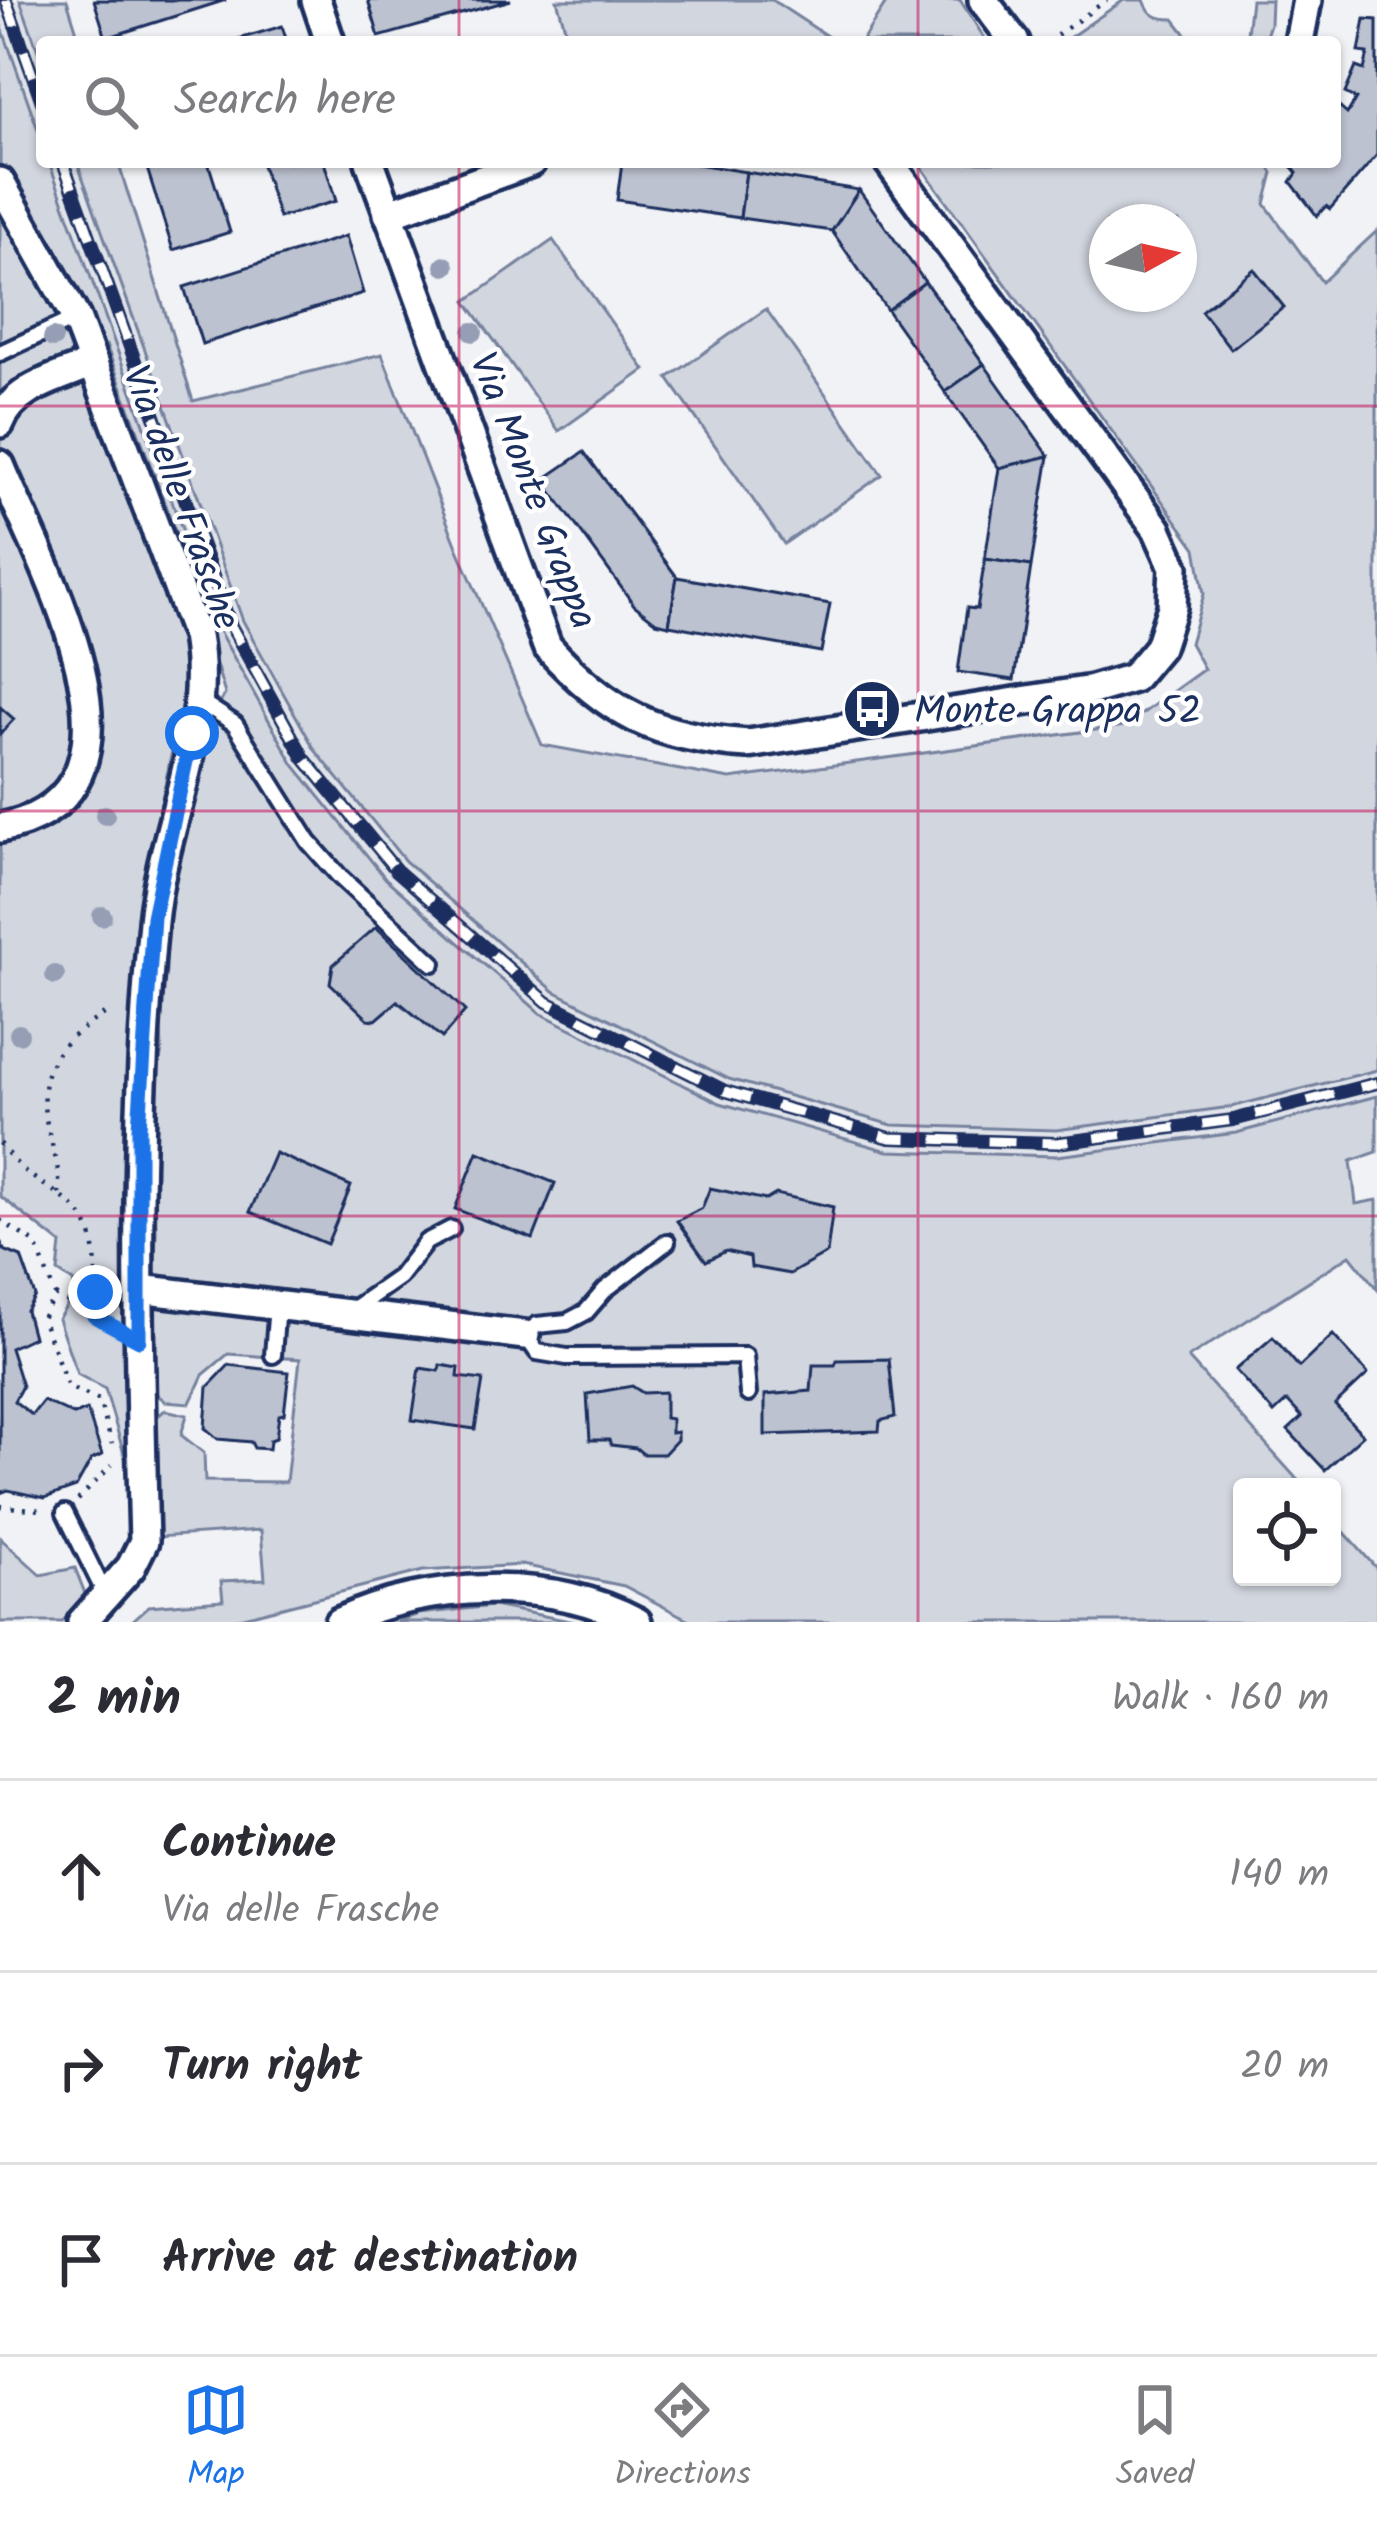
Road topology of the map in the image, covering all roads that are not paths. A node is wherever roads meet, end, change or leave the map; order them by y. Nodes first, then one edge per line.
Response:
1 (316, 0) edge
2 (982, 0) edge
3 (1307, 0) edge
4 (328, 36) edge
5 (1010, 36) edge
6 (1300, 36) edge
7 (372, 168) edge
8 (514, 168) edge
9 (893, 168) edge
10 (0, 182) edge
11 (388, 214) junction
12 (76, 318) junction
13 (0, 353) edge
14 (93, 363) junction
15 (0, 423) edge
16 (0, 465) edge
17 (200, 701) junction
18 (0, 828) edge
19 (433, 964) dead end
20 (452, 1229) dead end
21 (667, 1242) dead end
22 (140, 1288) junction
23 (277, 1305) junction
24 (346, 1314) junction
25 (525, 1335) junction
26 (273, 1355) dead end
27 (748, 1394) dead end
28 (65, 1513) road end
29 (106, 1596) junction
30 (82, 1622) edge
31 (339, 1622) edge
32 (637, 1622) edge

1 - 4 street
2 - 5 street
3 - 6 street
7 - 11 street, Via Monte Grappa
8 - 11 street
9 - 11 street, Via Monte Grappa
10 - 12 street, Via delle Frasche
12 - 13 lane
12 - 14 street, Via delle Frasche
14 - 15 street
14 - 17 street, Via delle Frasche
16 - 18 street
17 - 19 lane
17 - 22 street, Via delle Frasche
20 - 24 lane
21 - 25 lane
22 - 23 street
22 - 29 street, Via delle Frasche
23 - 24 street
23 - 26 lane
24 - 25 street
25 - 27 lane
28 - 29 lane
29 - 30 street, Via delle Frasche
31 - 32 street

